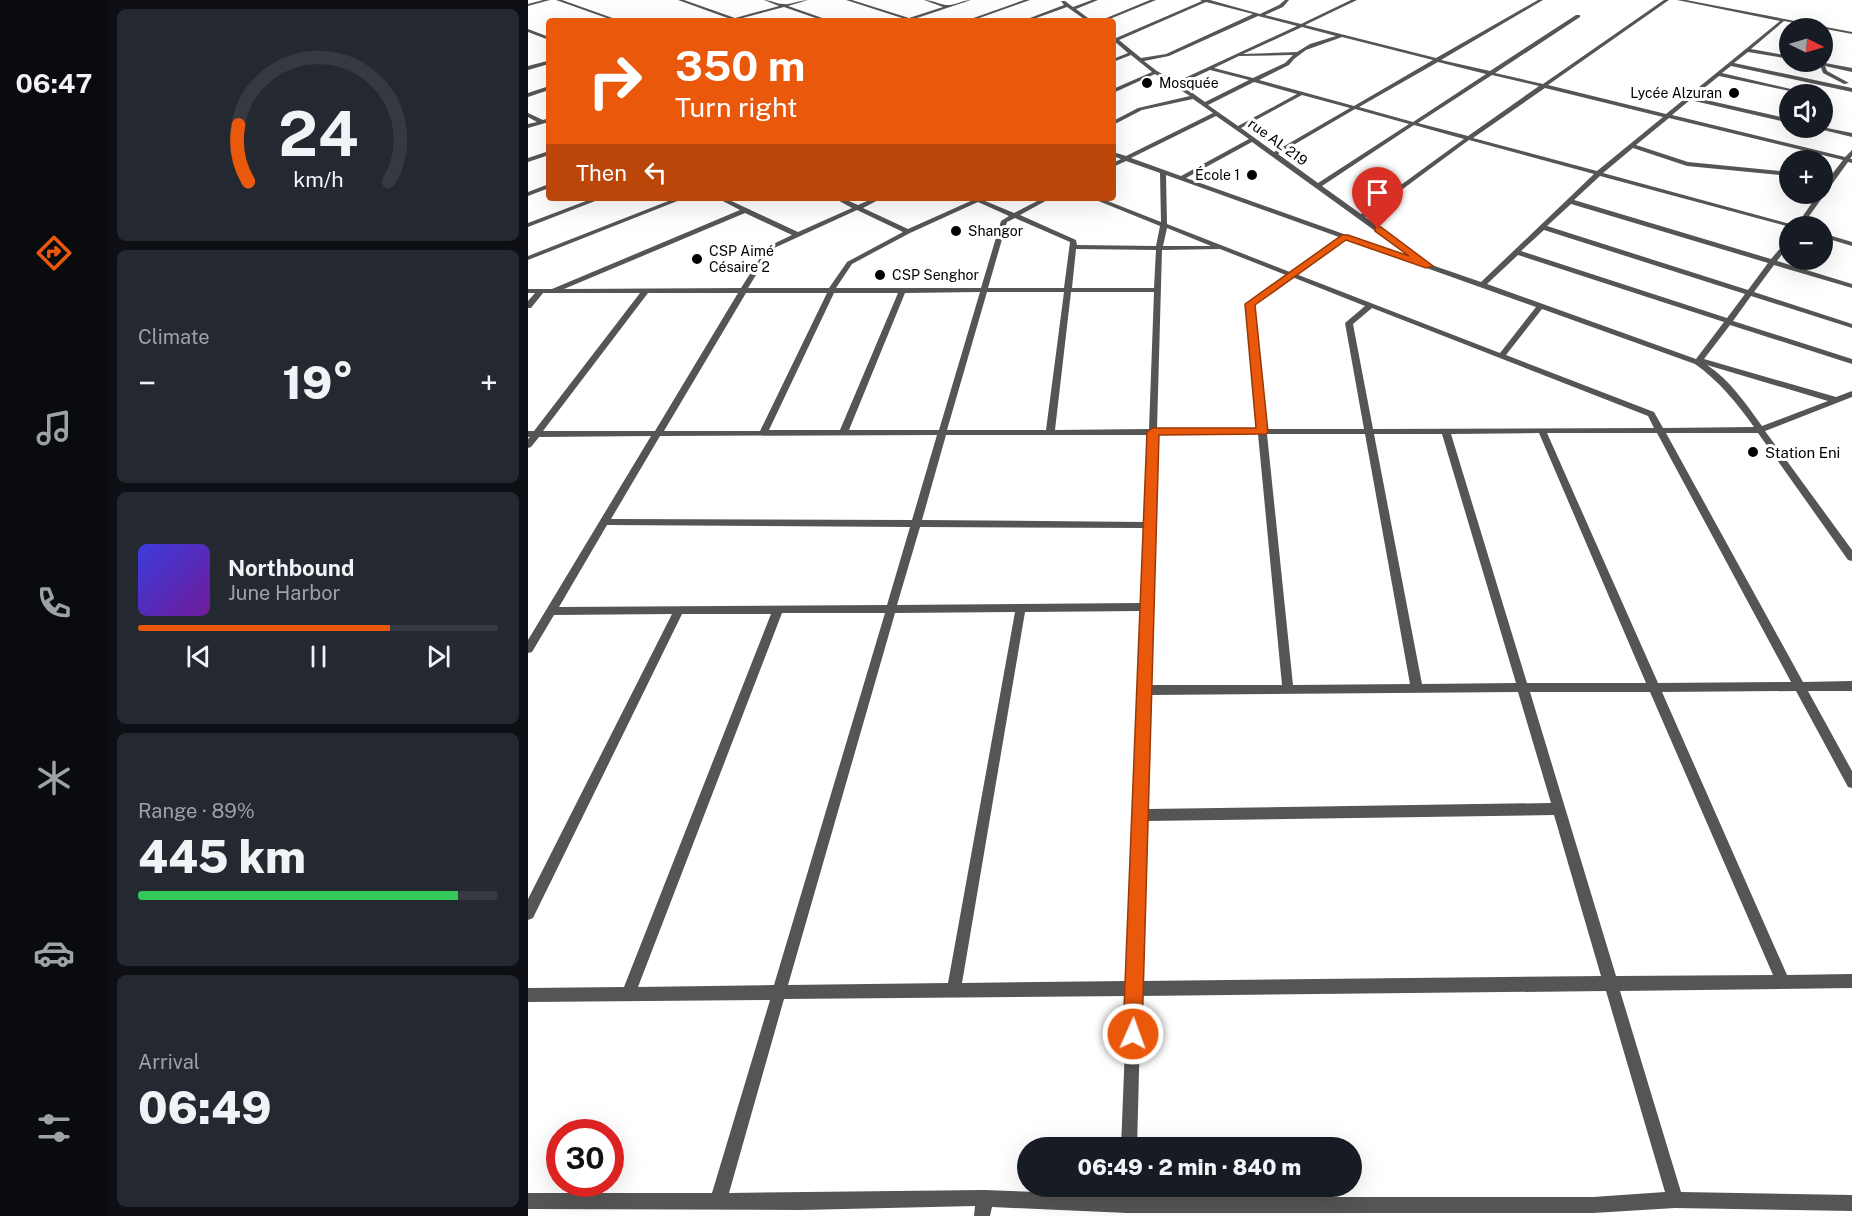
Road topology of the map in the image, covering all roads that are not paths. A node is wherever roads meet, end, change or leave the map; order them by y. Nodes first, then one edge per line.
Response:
1 (548, 0) edge
2 (558, 0) edge
3 (680, 0) edge
4 (766, 0) edge
5 (806, 0) edge
6 (848, 0) edge
7 (926, 0) edge
8 (969, 0) edge
9 (1028, 0) edge
10 (1061, 0) edge
11 (1096, 0) edge
12 (1154, 0) edge
13 (1206, 0) edge
14 (1287, 0) edge
15 (1355, 0) edge
16 (1541, 0) edge
17 (1667, 0) edge
18 (1679, 0) edge
19 (528, 5) edge
20 (784, 6) junction
21 (948, 7) junction
22 (1070, 7) junction
23 (1259, 15) junction
24 (1578, 16) dead end
25 (767, 17) dead end
26 (610, 18) edge
27 (732, 18) edge
28 (745, 18) edge
29 (820, 18) edge
30 (903, 18) edge
31 (915, 18) edge
32 (976, 18) edge
33 (1034, 18) edge
34 (1085, 18) edge
35 (1109, 18) edge
36 (1779, 19) edge
37 (1779, 23) edge
38 (1301, 25) junction
39 (1833, 29) edge
40 (528, 30) edge
41 (1852, 33) edge
42 (1341, 36) junction
43 (546, 38) edge
44 (1116, 38) edge
45 (1116, 41) edge
46 (1747, 50) junction
47 (1298, 52) junction
48 (1131, 53) junction
49 (1234, 56) junction
50 (1779, 56) edge
51 (1116, 60) edge
52 (1141, 60) junction
53 (1437, 60) junction
54 (546, 63) edge
55 (1731, 63) junction
56 (1833, 66) edge
57 (528, 68) edge
58 (1209, 68) junction
59 (1852, 70) edge
60 (1155, 72) junction
61 (1825, 72) edge
62 (1491, 74) junction
63 (1718, 74) junction
64 (1256, 81) junction
65 (1176, 84) junction
66 (1543, 86) junction
67 (1779, 87) edge
68 (1852, 87) edge
69 (546, 89) edge
70 (1116, 90) edge
71 (1302, 93) junction
72 (528, 95) edge
73 (1194, 97) junction
74 (1690, 98) junction
75 (1205, 105) junction
76 (1356, 108) junction
77 (1217, 113) junction
78 (528, 115) edge
79 (1668, 116) junction
80 (1779, 118) edge
81 (546, 121) edge
82 (1116, 121) edge
83 (1414, 123) junction
84 (528, 126) edge
85 (1238, 128) junction
86 (1833, 131) edge
87 (1852, 135) edge
88 (1469, 138) junction
89 (1253, 139) junction
90 (1632, 146) junction
91 (1852, 152) edge
92 (546, 154) edge
93 (1274, 154) junction
94 (1116, 155) edge
95 (1127, 159) junction
96 (528, 160) edge
97 (1848, 160) edge
98 (1116, 164) edge
99 (1163, 171) junction
100 (1599, 173) junction
101 (1779, 173) edge
102 (1833, 174) edge
103 (1182, 178) junction
104 (1318, 186) junction
105 (546, 187) edge
106 (528, 194) edge
107 (592, 201) edge
108 (674, 201) edge
109 (726, 201) edge
110 (843, 201) edge
111 (873, 201) edge
112 (971, 201) edge
113 (980, 201) edge
114 (1042, 201) edge
115 (1102, 201) edge
116 (1569, 201) junction
117 (858, 208) junction
118 (746, 210) junction
119 (1014, 215) junction
120 (1361, 217) junction
121 (1779, 222) edge
122 (528, 225) edge
123 (1164, 225) junction
124 (1542, 227) junction
125 (908, 232) junction
126 (798, 235) junction
127 (1345, 236) junction
128 (1833, 238) edge
129 (1852, 244) edge
130 (1074, 247) junction
131 (1159, 248) junction
132 (1224, 248) junction
133 (1516, 252) junction
134 (1779, 254) edge
135 (528, 258) edge
136 (1773, 262) junction
137 (1429, 266) junction
138 (1292, 274) junction
139 (1482, 285) junction
140 (1852, 286) edge
141 (1158, 290) junction
142 (528, 291) edge
143 (831, 291) junction
144 (902, 291) junction
145 (983, 291) junction
146 (1068, 291) junction
147 (544, 292) junction
148 (645, 292) junction
149 (741, 292) junction
150 (1749, 293) junction
151 (1371, 305) junction
152 (528, 306) edge
153 (1541, 306) junction
154 (1729, 321) junction
155 (1852, 326) edge
156 (1501, 356) junction
157 (1699, 361) junction
158 (1852, 362) edge
159 (1852, 393) edge
160 (1835, 400) junction
161 (1660, 430) junction
162 (1760, 430) junction
163 (1368, 431) junction
164 (1446, 431) junction
165 (1542, 431) junction
166 (942, 432) junction
167 (1050, 432) junction
168 (1153, 432) junction
169 (1262, 432) junction
170 (657, 433) junction
171 (763, 433) junction
172 (843, 433) junction
173 (532, 434) edge
174 (528, 445) edge
175 (605, 522) junction
176 (915, 524) junction
177 (1150, 525) junction
178 (1852, 557) edge
179 (1022, 607) junction
180 (1147, 607) junction
181 (891, 608) junction
182 (778, 609) junction
183 (552, 610) junction
184 (679, 610) junction
185 (528, 649) edge
186 (1799, 686) junction
187 (1852, 686) edge
188 (1656, 687) junction
189 (1522, 688) junction
190 (1288, 689) junction
191 (1418, 689) junction
192 (1144, 690) junction
193 (1852, 783) edge
194 (1558, 809) junction
195 (1140, 815) junction
196 (528, 913) edge
197 (1852, 981) edge
198 (1783, 982) junction
199 (1610, 983) junction
200 (1134, 988) junction
201 (954, 990) junction
202 (779, 992) junction
203 (628, 994) junction
204 (528, 995) edge
205 (1129, 1137) edge
206 (1127, 1197) edge
207 (985, 1198) junction
208 (1675, 1200) junction
209 (528, 1201) edge
210 (718, 1202) junction
211 (1852, 1203) edge
212 (1127, 1205) junction
213 (1155, 1211) edge
214 (1594, 1211) edge
215 (982, 1216) edge

1 - 19 street
2 - 26 street
3 - 27 street
4 - 20 street
5 - 20 street
6 - 30 street
7 - 21 street
8 - 21 street
9 - 32 street
10 - 22 street
11 - 22 street
12 - 35 street
13 - 23 street
13 - 44 street
14 - 23 street
15 - 38 street
16 - 53 street
17 - 66 street
18 - 36 street
20 - 25 street
20 - 28 street
20 - 29 street
21 - 31 street
22 - 33 street
22 - 34 street
23 - 38 street
23 - 52 street
24 - 62 street
37 - 46 street
38 - 42 street
38 - 49 street
39 - 41 street
40 - 43 street
42 - 47 street
42 - 53 street
45 - 48 street, rue AL 219
46 - 50 street
46 - 55 street
47 - 49 street
47 - 64 street
48 - 51 street
48 - 52 street, rue AL 219
49 - 58 street
52 - 60 street, rue AL 219
53 - 62 street
53 - 76 street
54 - 57 street
55 - 63 street
55 - 68 street
56 - 59 street
58 - 64 street
58 - 65 street
60 - 65 street, rue AL 219
60 - 70 street
61 - 68 street
62 - 66 street
62 - 83 street
63 - 67 street
63 - 74 street
64 - 71 street
64 - 75 street
65 - 73 street, rue AL 219
66 - 79 street
66 - 88 street
69 - 72 street
71 - 76 street
71 - 85 street
73 - 75 street, rue AL 219
73 - 82 street
74 - 79 street
74 - 80 street
75 - 77 street, rue AL 219
76 - 83 street
76 - 93 street
77 - 85 street, rue AL 219
77 - 95 street
78 - 81 street
79 - 90 street
79 - 97 street
81 - 84 street
83 - 88 street
83 - 104 street
85 - 89 street, rue AL 219
86 - 87 street
88 - 100 street
88 - 120 street
89 - 93 street, rue AL 219
89 - 103 street
90 - 100 street
90 - 101 street
91 - 97 street
92 - 96 street
93 - 104 street, rue AL 219
94 - 95 street
95 - 98 street
95 - 99 street
97 - 102 street
99 - 103 street
99 - 123 street
100 - 116 street
100 - 121 street
103 - 127 street
104 - 120 street, rue AL 219
105 - 106 street
107 - 122 street
108 - 135 street
109 - 118 street
110 - 117 street
111 - 117 street
112 - 125 street
113 - 119 street
114 - 119 street
115 - 123 street
116 - 124 street
116 - 136 street
117 - 125 street
117 - 126 street
118 - 126 street
118 - 147 street
119 - 130 street
119 - 145 street
120 - 137 street, rue AL 219
123 - 131 street
123 - 132 street
124 - 133 street
124 - 150 street
125 - 143 street
126 - 149 street
127 - 137 street
127 - 138 street
128 - 129 street
130 - 131 street
130 - 146 street
131 - 132 street
131 - 141 street
132 - 138 street
133 - 139 street
133 - 154 street
134 - 136 street
136 - 140 street
136 - 150 street
137 - 139 street
138 - 151 street
138 - 169 street
139 - 153 street
141 - 146 street
141 - 168 street
142 - 147 street
143 - 144 street
143 - 149 street
143 - 171 street
144 - 145 street
144 - 172 street
145 - 146 street
145 - 166 street
146 - 167 street
147 - 148 street
147 - 152 street
148 - 149 street
148 - 173 street
149 - 170 street
150 - 154 street
150 - 155 street
151 - 156 street
151 - 163 street
153 - 156 street
153 - 157 street
154 - 157 street
154 - 158 street
156 - 161 street
157 - 160 street
157 - 162 street
159 - 160 street
160 - 162 street
161 - 162 street
161 - 165 street
161 - 186 street
162 - 178 street
163 - 164 street
163 - 169 street
163 - 191 street
164 - 165 street
164 - 189 street
165 - 188 street
166 - 167 street
166 - 172 street
166 - 176 street
167 - 168 street
168 - 169 street
168 - 177 street
169 - 190 street
170 - 171 street
170 - 173 street
170 - 175 street
171 - 172 street
173 - 174 street
175 - 176 street
175 - 183 street
176 - 177 street
176 - 181 street
177 - 180 street
179 - 180 street
179 - 181 street
179 - 201 street
180 - 192 street
181 - 182 street
181 - 202 street
182 - 184 street
182 - 203 street
183 - 184 street
183 - 185 street
184 - 196 street
186 - 187 street
186 - 188 street
186 - 193 street
188 - 189 street
188 - 198 street
189 - 191 street
189 - 194 street
190 - 191 street
190 - 192 street
192 - 195 street
194 - 195 street
194 - 199 street
195 - 200 street
197 - 198 street
198 - 199 street
199 - 200 street
199 - 208 street
200 - 201 street
200 - 205 street
201 - 202 street
202 - 203 street
202 - 210 street
203 - 204 street
206 - 212 street
207 - 210 street
207 - 212 street
207 - 215 street
208 - 211 street
208 - 214 street
209 - 210 street
212 - 213 street
213 - 214 street

